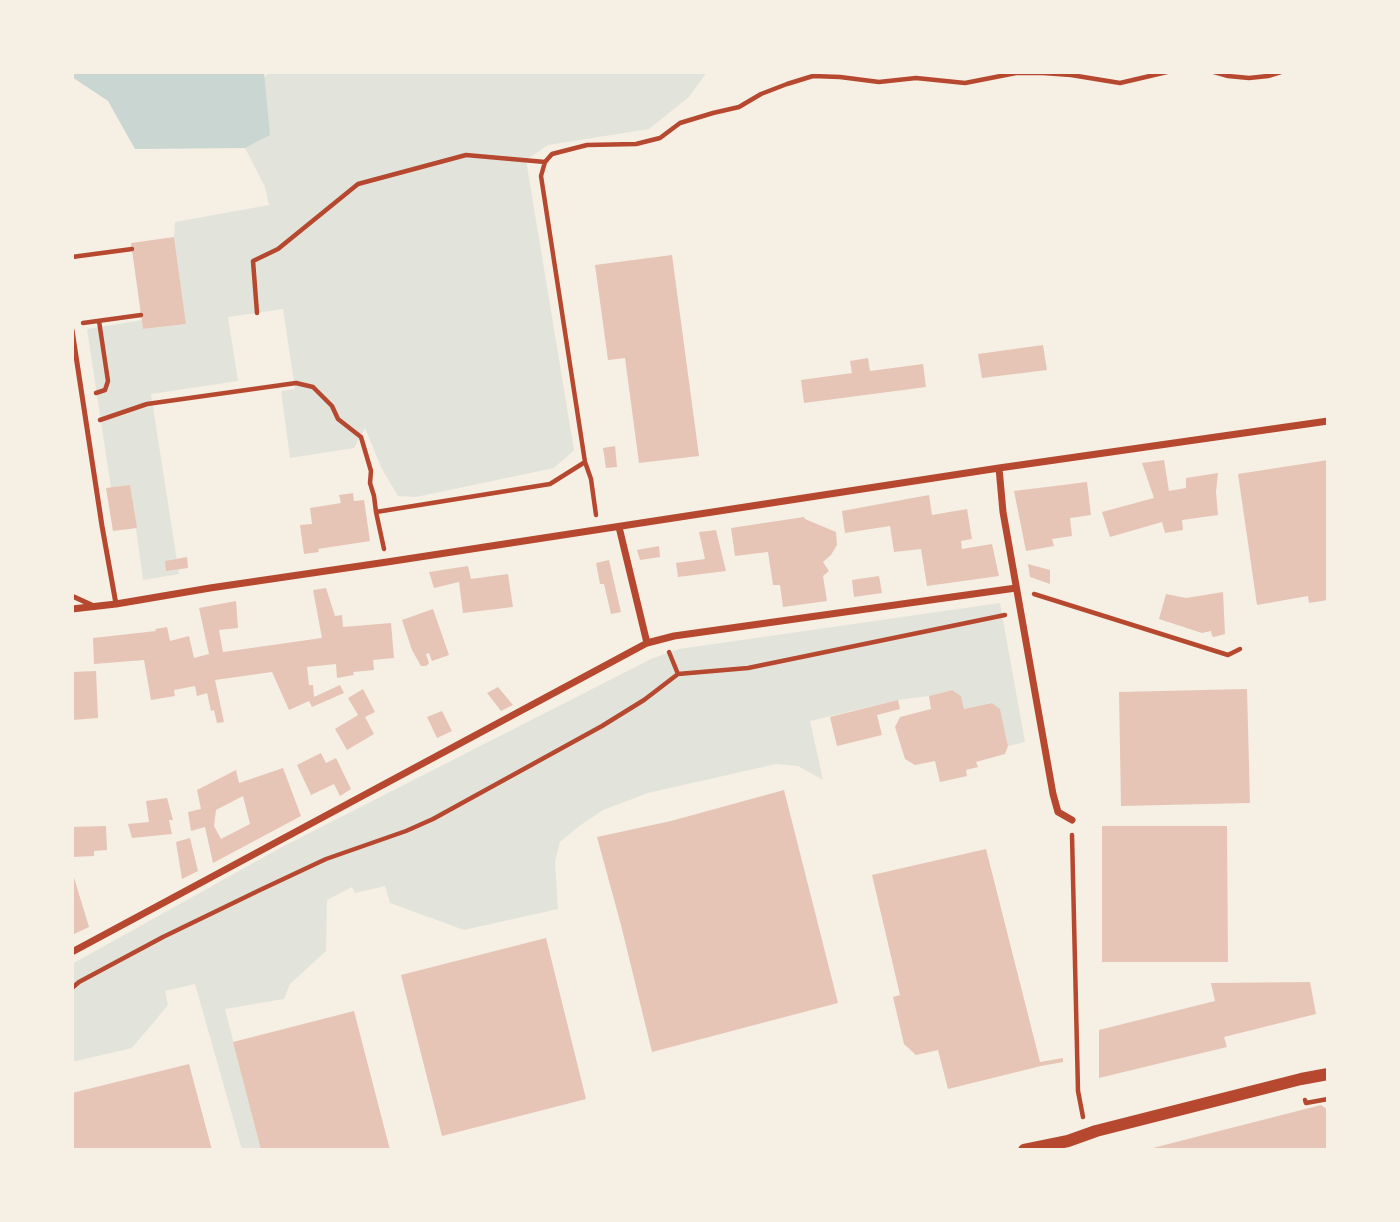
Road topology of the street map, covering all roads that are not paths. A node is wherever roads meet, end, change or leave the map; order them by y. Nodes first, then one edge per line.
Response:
1 (72, 330) edge
2 (1328, 421) edge
3 (999, 468) junction
4 (619, 527) junction
5 (1016, 588) junction
6 (72, 596) edge
7 (116, 604) junction
8 (95, 607) junction
9 (72, 609) edge
10 (647, 643) junction
11 (1072, 820) road end
12 (72, 952) edge
13 (1328, 1074) edge
14 (1024, 1150) edge

1 - 7 lane
2 - 3 street
3 - 4 street
3 - 5 street
4 - 7 street
4 - 10 street
5 - 10 street
5 - 11 street
6 - 8 lane
7 - 8 street
8 - 9 street
10 - 12 street
13 - 14 street

